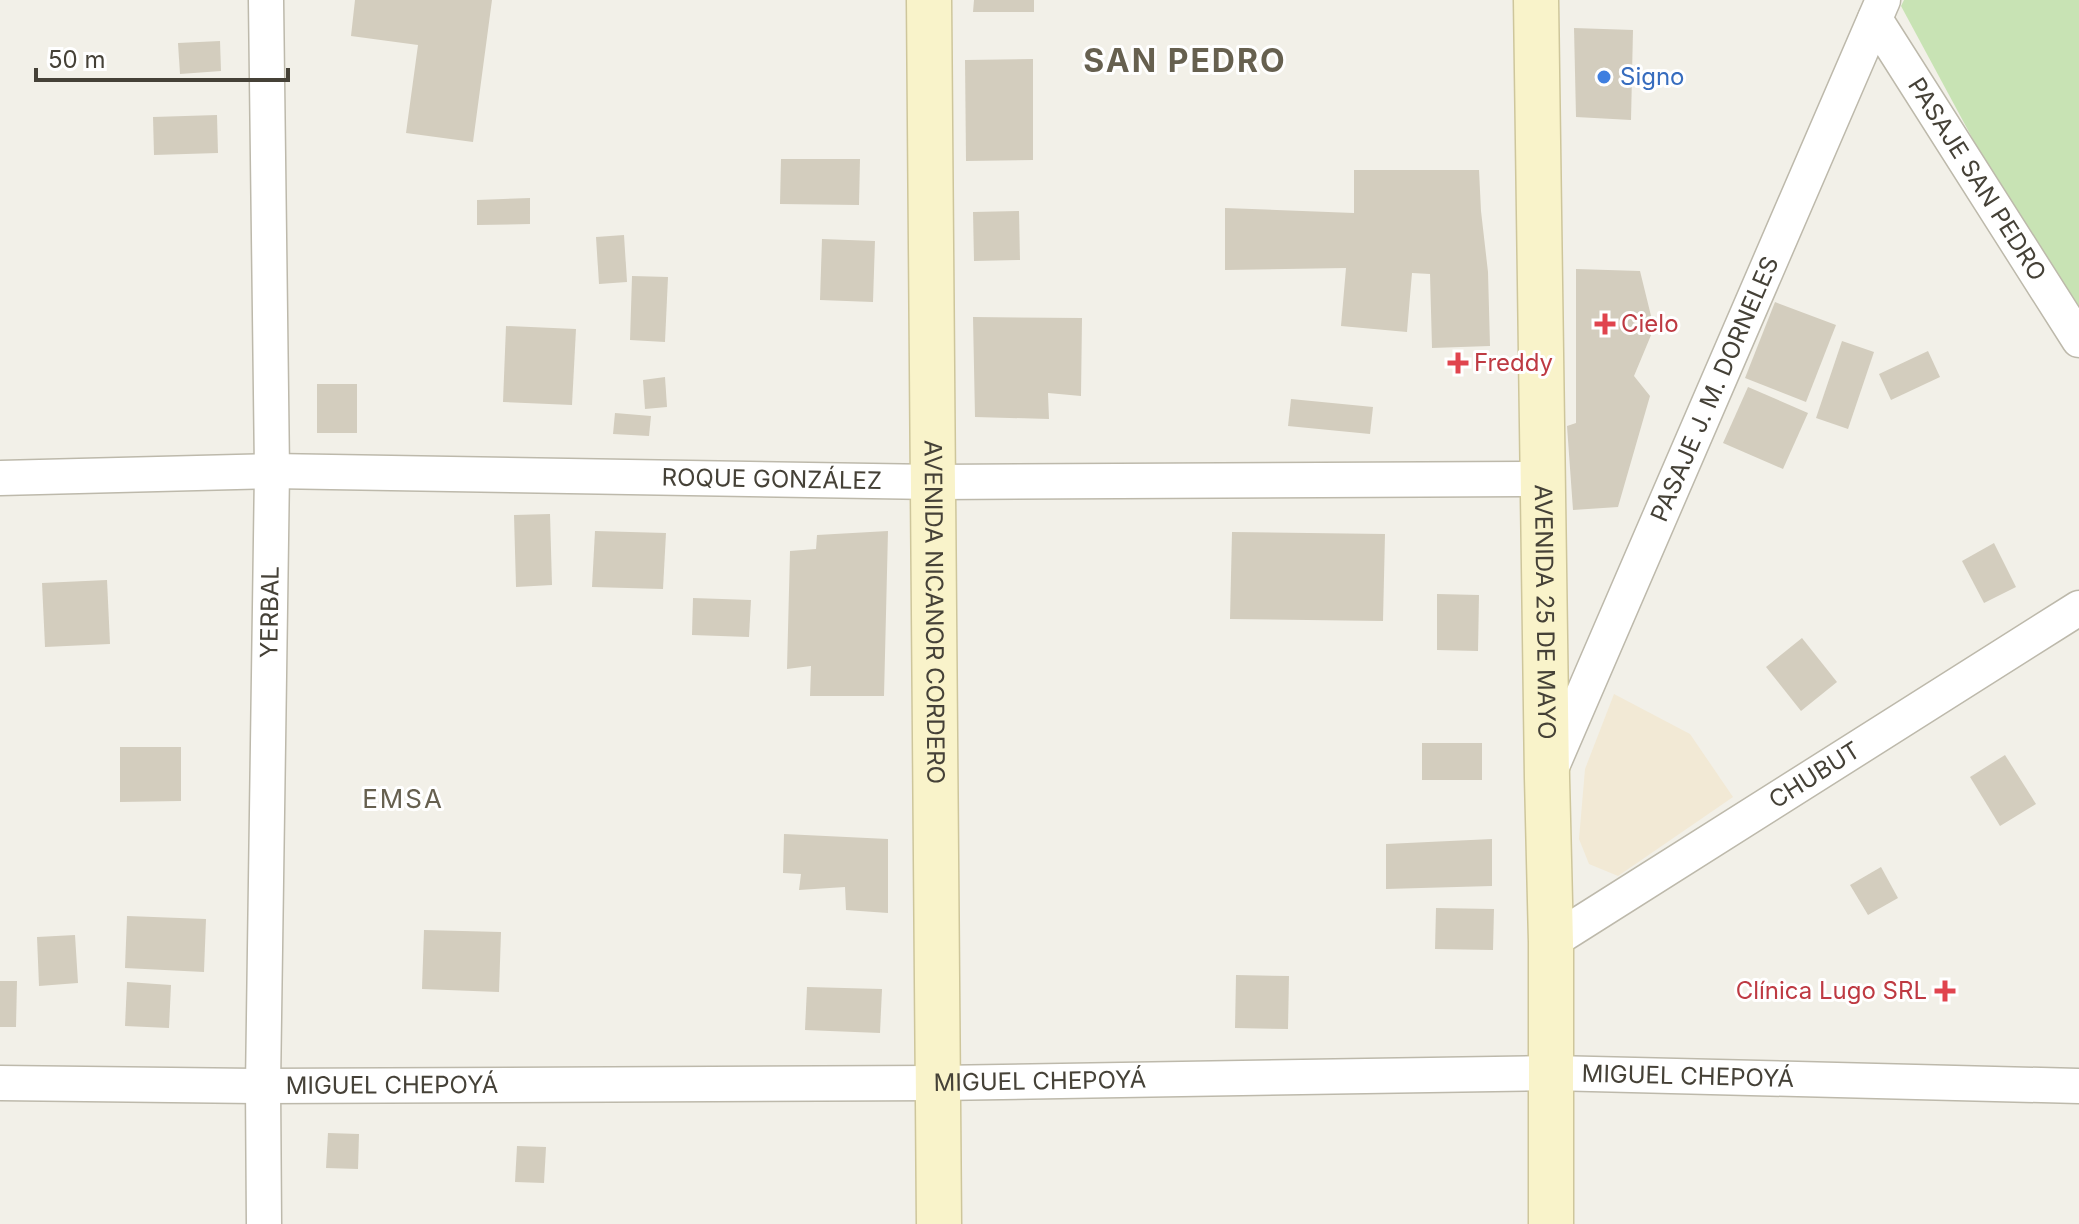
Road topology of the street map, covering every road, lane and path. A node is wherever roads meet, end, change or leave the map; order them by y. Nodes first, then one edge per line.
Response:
1 (266, 0) edge
2 (929, 0) edge
3 (1536, 0) edge
4 (1879, 9) edge
5 (2079, 340) edge
6 (272, 471) junction
7 (0, 478) edge
8 (1543, 479) junction
9 (934, 482) junction
10 (2079, 608) edge
11 (1547, 778) junction
12 (1551, 942) junction
13 (1552, 1073) junction
14 (0, 1083) edge
15 (938, 1083) junction
16 (263, 1086) junction
17 (2079, 1086) edge
18 (264, 1224) edge
19 (939, 1224) edge
20 (1551, 1224) edge

1 - 6 street, YERBAL
2 - 9 main road, AVENIDA NICANOR CORDERO
3 - 8 main road, AVENIDA 25 DE MAYO
4 - 5 street, PASAJE SAN PEDRO
4 - 11 street, PASAJE J. M. DORNELES
6 - 7 street, ROQUE GONZÁLEZ
6 - 9 street, ROQUE GONZÁLEZ
6 - 16 street, YERBAL
8 - 9 street, ROQUE GONZÁLEZ
8 - 11 main road, AVENIDA 25 DE MAYO
9 - 15 main road, AVENIDA NICANOR CORDERO
10 - 12 street, CHUBUT
11 - 12 main road, AVENIDA 25 DE MAYO
12 - 13 main road, AVENIDA 25 DE MAYO
13 - 15 street, MIGUEL CHEPOYÁ
13 - 17 street, MIGUEL CHEPOYÁ
13 - 20 main road, AVENIDA 25 DE MAYO
14 - 16 street, MIGUEL CHEPOYÁ
15 - 16 street, MIGUEL CHEPOYÁ
15 - 19 main road, AVENIDA NICANOR CORDERO
16 - 18 street, YERBAL

